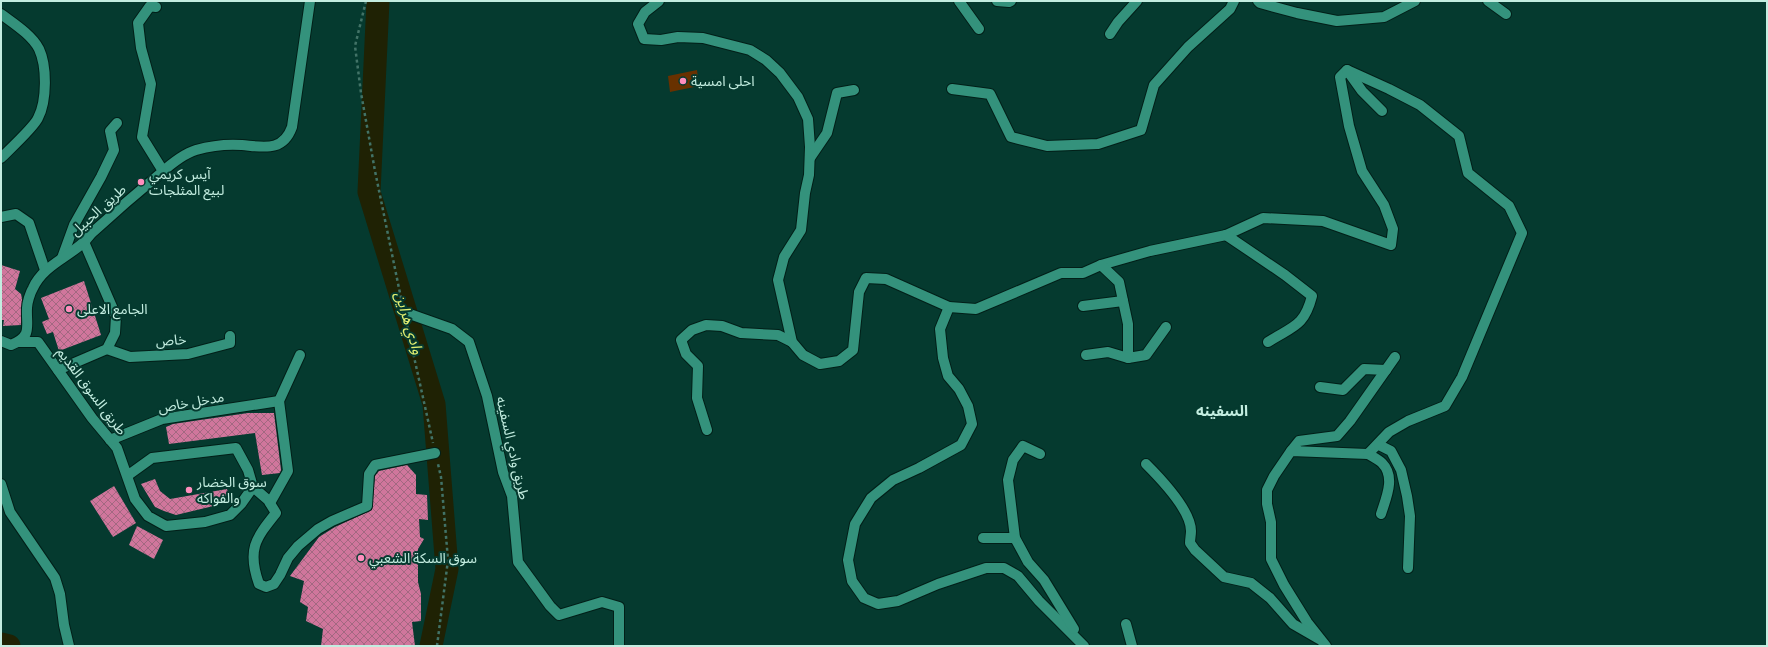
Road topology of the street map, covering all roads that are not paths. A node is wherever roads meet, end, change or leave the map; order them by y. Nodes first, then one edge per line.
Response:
1 (310, 1) edge
2 (659, 1) edge
3 (959, 1) edge
4 (997, 1) edge
5 (1011, 1) edge
6 (1137, 1) edge
7 (1234, 1) edge
8 (1258, 1) edge
9 (1415, 1) edge
10 (1488, 1) edge
11 (156, 7) dead end
12 (1, 14) edge
13 (1506, 14) dead end
14 (979, 29) dead end
15 (1110, 34) dead end
16 (1347, 70) junction
17 (952, 89) dead end
18 (854, 90) dead end
19 (1382, 111) dead end
20 (117, 123) dead end
21 (1, 158) edge
22 (810, 158) junction
23 (163, 170) junction
24 (1, 217) edge
25 (1226, 235) junction
26 (84, 242) junction
27 (62, 258) junction
28 (1101, 265) junction
29 (45, 270) junction
30 (1123, 301) junction
31 (1083, 306) dead end
32 (949, 307) junction
33 (404, 312) dead end
34 (1166, 326) dead end
35 (230, 336) dead end
36 (1, 341) edge
37 (19, 342) junction
38 (792, 342) junction
39 (1268, 342) dead end
40 (107, 349) junction
41 (300, 355) dead end
42 (1086, 355) dead end
43 (1395, 357) dead end
44 (1128, 358) junction
45 (58, 370) junction
46 (1386, 370) junction
47 (1320, 387) dead end
48 (279, 401) junction
49 (707, 430) dead end
50 (110, 440) junction
51 (1379, 445) junction
52 (1291, 451) junction
53 (435, 453) dead end
54 (1040, 454) dead end
55 (1368, 454) junction
56 (1146, 464) dead end
57 (127, 476) junction
58 (1, 484) edge
59 (253, 487) junction
60 (270, 504) junction
61 (1381, 514) dead end
62 (983, 538) dead end
63 (1015, 538) junction
64 (1408, 568) dead end
65 (1126, 624) dead end
66 (1324, 643) edge
67 (1084, 645) edge
68 (69, 646) edge
69 (619, 646) edge
70 (1132, 646) edge

1 - 23 street, طريق الحبيل
2 - 22 street
3 - 14 street
4 - 5 street
6 - 15 street
7 - 17 street
8 - 9 street
10 - 13 street
11 - 23 street
12 - 21 street
16 - 19 street
16 - 25 street
16 - 51 street
18 - 22 street
20 - 27 street
22 - 38 street
23 - 26 street, طريق الحبيل
24 - 29 street
25 - 28 street
25 - 39 street
26 - 27 street, طريق الحبيل
26 - 40 street
27 - 29 street, طريق الحبيل
28 - 30 street
28 - 32 street
29 - 37 street, طريق الحبيل
30 - 31 street
30 - 44 street
32 - 38 street
32 - 67 street
33 - 69 street, طريق وادي السفينه
34 - 44 street
35 - 40 street, خاص
36 - 37 street
37 - 45 street, طريق السوق القديم
38 - 49 street
40 - 45 street
41 - 48 street
42 - 44 street
43 - 46 street
45 - 50 street, طريق السوق القديم
46 - 47 street
46 - 52 street
48 - 50 street, مدخل خاص
48 - 60 street
50 - 57 street, طريق السوق القديم
51 - 55 street
51 - 64 street
52 - 55 street
52 - 66 street
53 - 60 street
54 - 63 street
55 - 61 street
56 - 66 street
57 - 59 street
57 - 59 street, طريق السوق القديم
58 - 68 street
59 - 60 street
62 - 63 street
63 - 67 street
65 - 70 street

